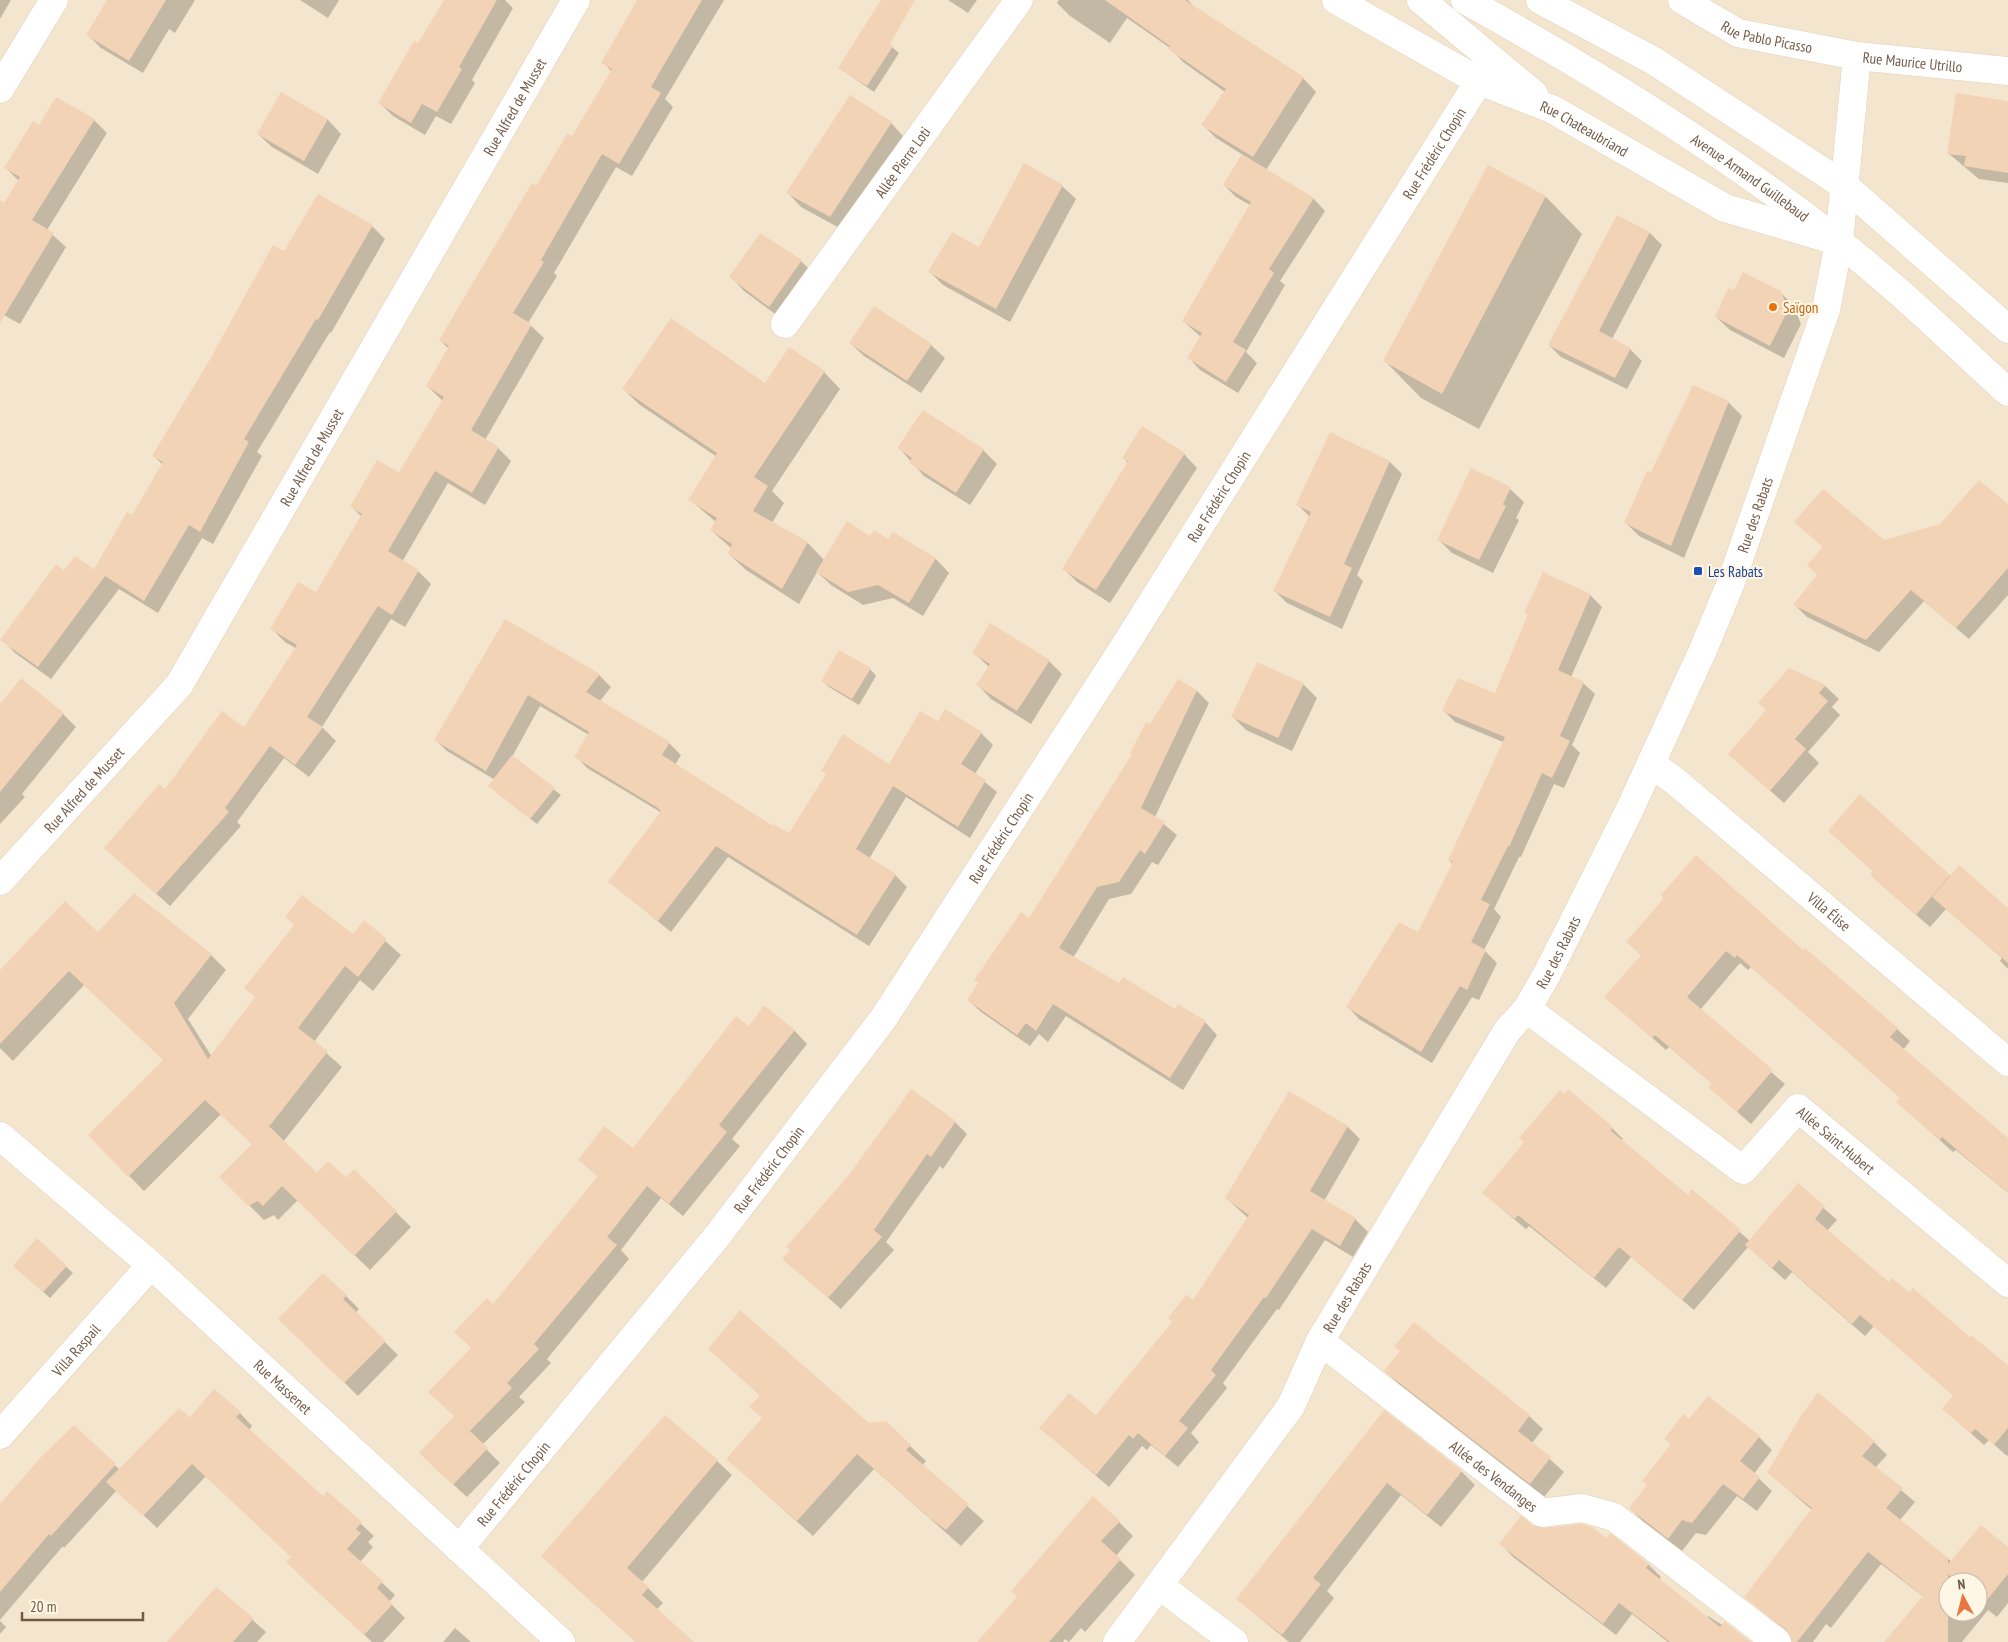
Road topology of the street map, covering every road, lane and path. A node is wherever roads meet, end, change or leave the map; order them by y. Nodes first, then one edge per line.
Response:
1 (54, 0) edge
2 (576, 0) edge
3 (1019, 0) edge
4 (1336, 0) edge
5 (1421, 0) edge
6 (1466, 0) edge
7 (1540, 0) edge
8 (1682, 0) edge
9 (1857, 56) junction
10 (2008, 71) edge
11 (1479, 81) junction
12 (0, 89) edge
13 (1552, 110) junction
14 (1845, 186) junction
15 (1839, 242) junction
16 (785, 324) dead end
17 (2008, 329) edge
18 (2008, 392) edge
19 (1651, 764) junction
20 (0, 881) edge
21 (1527, 1009) junction
22 (2008, 1062) edge
23 (0, 1136) edge
24 (151, 1265) junction
25 (2008, 1283) edge
26 (1320, 1341) junction
27 (0, 1435) edge
28 (459, 1549) junction
29 (1160, 1586) junction
30 (561, 1642) edge
31 (1117, 1642) edge
32 (1234, 1642) edge
33 (1777, 1642) edge

1 - 12 street
2 - 20 street, Rue Alfred de Musset
3 - 16 street, Allée Pierre Loti
4 - 11 street, Rue Chateaubriand
5 - 13 street
6 - 15 street, Avenue Armand Guillebaud
7 - 14 street
8 - 9 street, Rue Pablo Picasso
9 - 10 street, Rue Maurice Utrillo
9 - 14 street, Rue Maurice Utrillo
11 - 13 street, Rue Chateaubriand
11 - 28 street, Rue Frédéric Chopin
13 - 15 street, Rue Chateaubriand
14 - 15 street, Rue des Rabats
14 - 17 street
15 - 18 street, Avenue Armand Guillebaud
15 - 19 street, Rue des Rabats
19 - 21 street, Rue des Rabats
19 - 22 street, Villa Élise
21 - 25 street, Allée Saint-Hubert
21 - 26 street, Rue des Rabats
23 - 24 street, Rue Massenet
24 - 27 street, Villa Raspail
24 - 28 street, Rue Massenet
26 - 29 street, Rue des Rabats
26 - 33 street, Allée des Vendanges
28 - 30 street, Rue Massenet
29 - 31 street, Rue des Rabats
29 - 32 street

